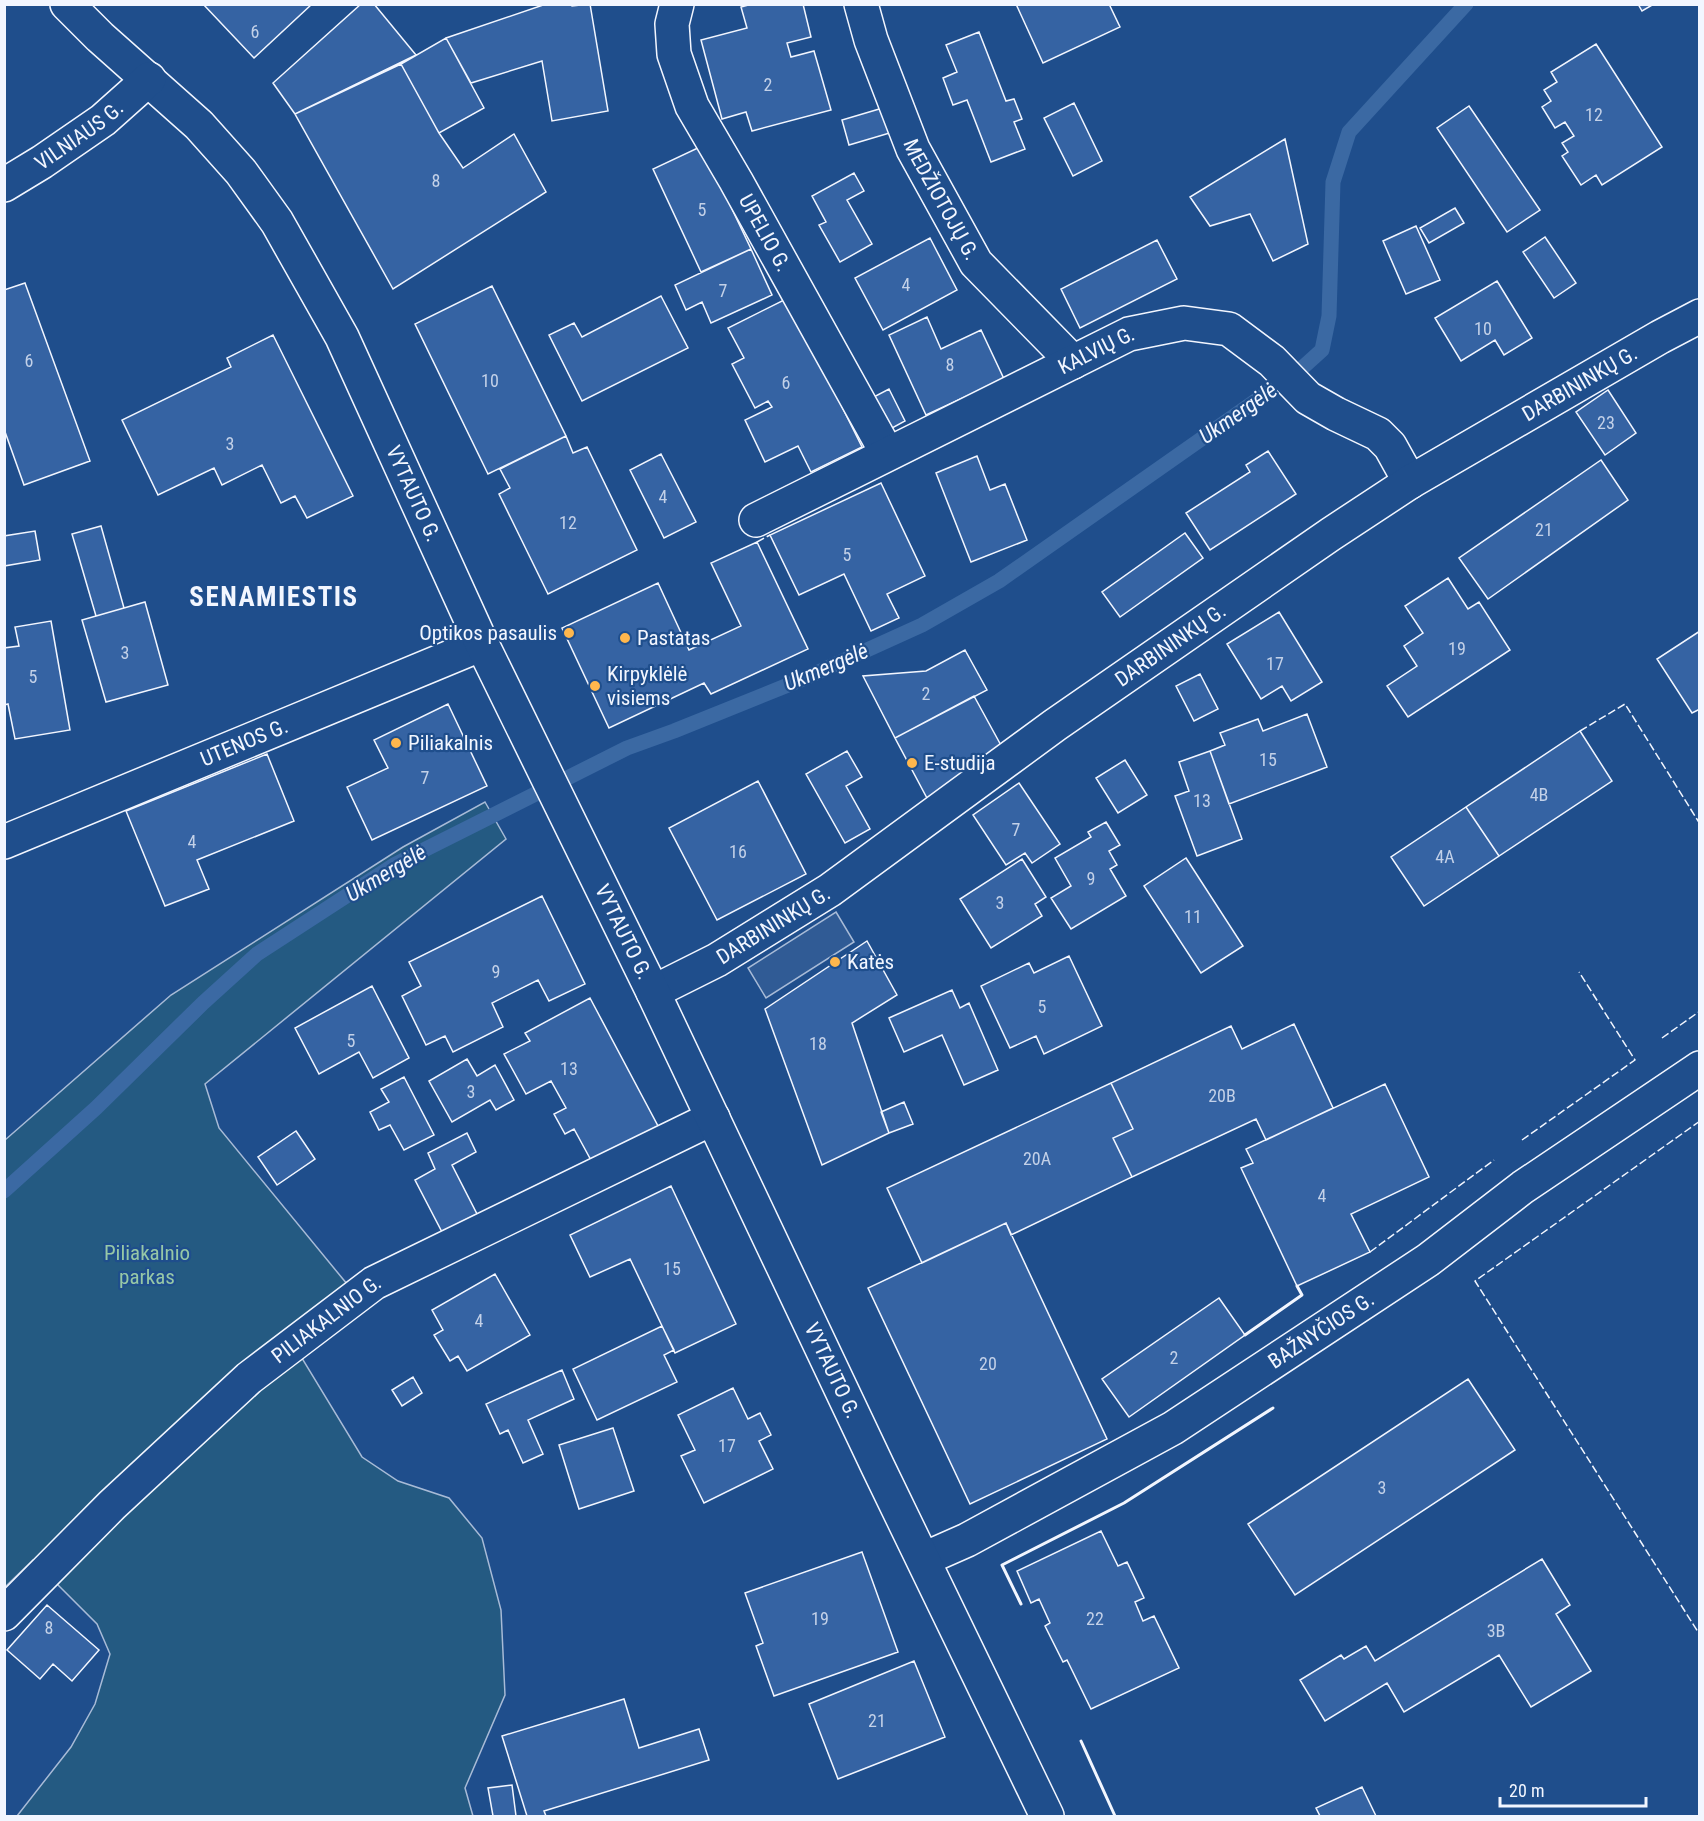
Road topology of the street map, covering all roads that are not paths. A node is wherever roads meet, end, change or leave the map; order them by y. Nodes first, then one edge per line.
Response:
1 (67, 4) edge
2 (677, 4) edge
3 (861, 4) edge
4 (149, 79) junction
5 (4, 185) edge
6 (1700, 316) edge
7 (1073, 362) junction
8 (887, 453) junction
9 (1410, 482) junction
10 (756, 520) dead end
11 (482, 644) junction
12 (4, 842) edge
13 (653, 992) junction
14 (1700, 1068) edge
15 (713, 1118) junction
16 (924, 1559) junction
17 (4, 1614) edge
18 (1047, 1816) edge

1 - 4 street, VYTAUTO G.
2 - 8 street, UPELIO G.
3 - 7 street, MEDŽIOTOJŲ G.
4 - 5 street, VILNIAUS G.
4 - 11 street, VYTAUTO G.
6 - 9 street, DARBININKŲ G.
7 - 8 street, KALVIŲ G.
7 - 9 street, KALVIŲ G.
8 - 10 street, KALVIŲ G.
9 - 13 street, DARBININKŲ G.
11 - 12 street, UTENOS G.
11 - 13 street, VYTAUTO G.
13 - 15 street, VYTAUTO G.
14 - 16 street, BAŽNYČIOS G.
15 - 16 street, VYTAUTO G.
15 - 17 street, PILIAKALNIO G.
16 - 18 street, VYTAUTO G.

